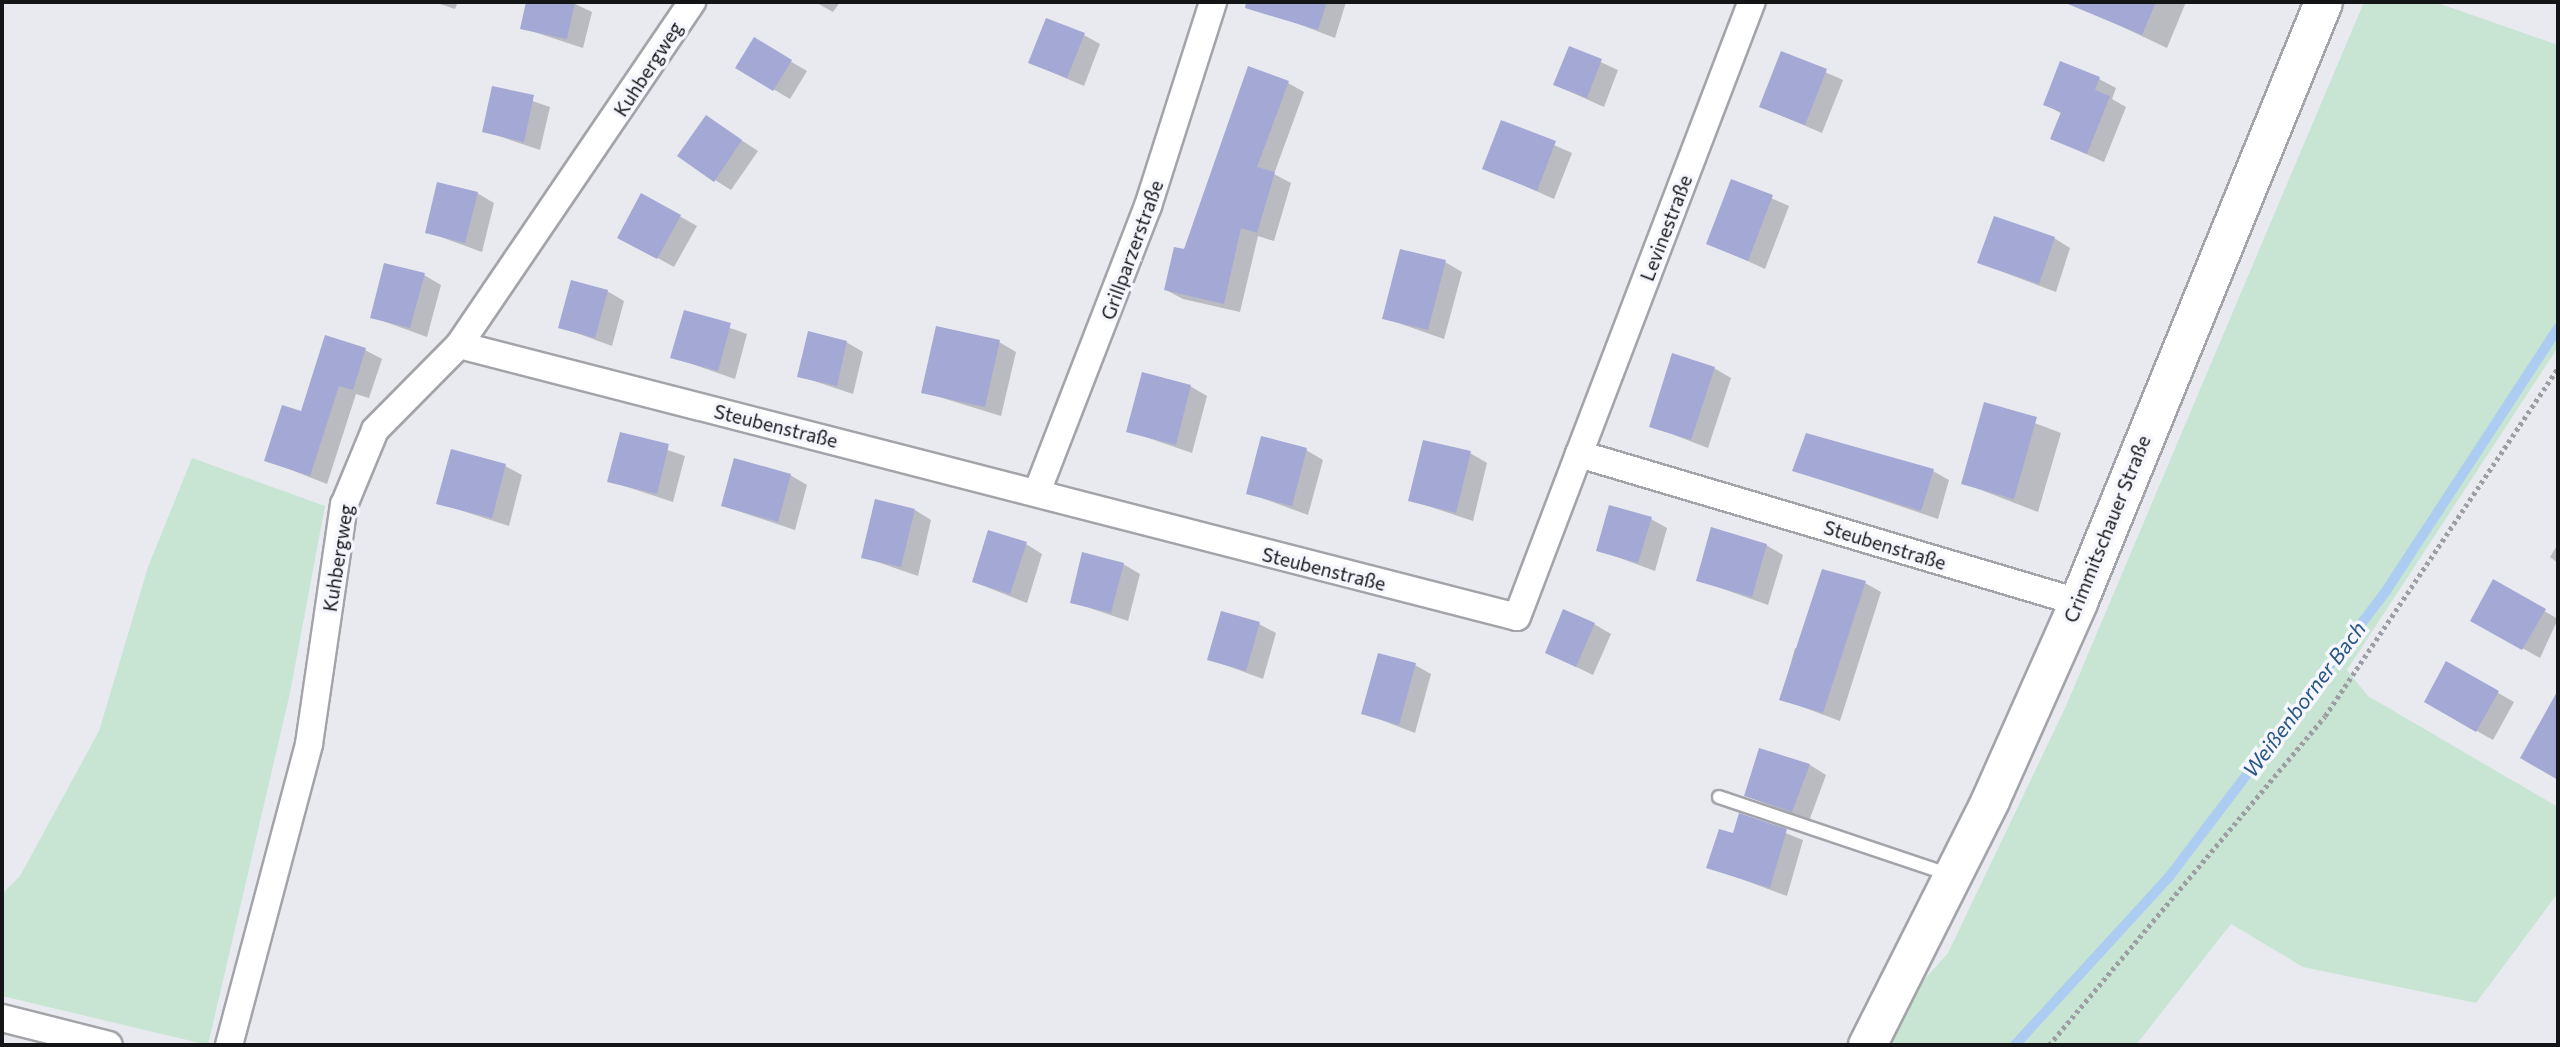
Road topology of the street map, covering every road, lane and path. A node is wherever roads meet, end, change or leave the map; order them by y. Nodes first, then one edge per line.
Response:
1 (692, 2) edge
2 (1213, 2) edge
3 (1752, 2) edge
4 (2323, 2) edge
5 (459, 345) junction
6 (2558, 368) edge
7 (1579, 454) junction
8 (1037, 492) junction
9 (2078, 602) junction
10 (1719, 797) dead end
11 (1951, 875) junction
12 (2, 1018) edge
13 (109, 1045) edge
14 (229, 1045) edge
15 (1867, 1045) edge
16 (2049, 1045) edge

1 - 5 street, Kuhbergweg
2 - 8 street, Grillparzerstraße
3 - 7 street, Levinestraße
4 - 9 main road, Crimmitschauer Straße
5 - 8 street, Steubenstraße
5 - 14 street, Kuhbergweg
6 - 16 path
7 - 8 street, Steubenstraße
7 - 9 street, Steubenstraße
9 - 11 main road, Crimmitschauer Straße
10 - 11 lane
11 - 15 main road, Crimmitschauer Straße
12 - 13 street

